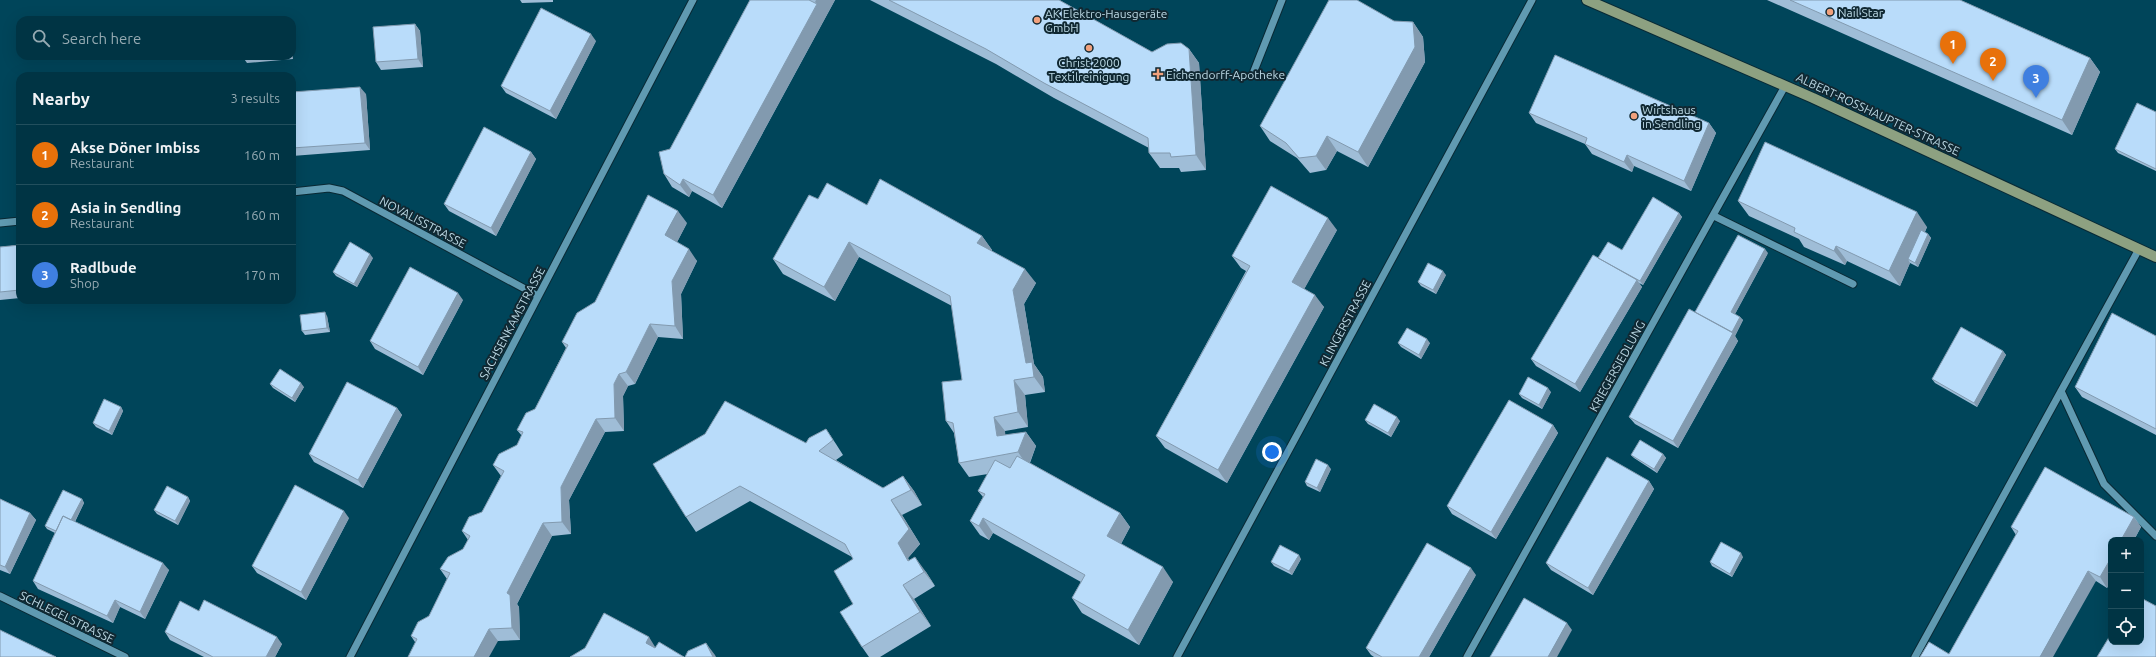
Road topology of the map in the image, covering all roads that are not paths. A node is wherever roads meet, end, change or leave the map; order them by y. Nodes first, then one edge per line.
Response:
1 (693, 0) edge
2 (1282, 0) edge
3 (1532, 0) edge
4 (1587, 0) edge
5 (1254, 71) dead end
6 (1786, 86) junction
7 (296, 192) edge
8 (1714, 216) junction
9 (16, 222) edge
10 (0, 224) edge
11 (2139, 249) junction
12 (2156, 257) edge
13 (1853, 284) edge
14 (538, 296) junction
15 (2061, 391) junction
16 (2156, 536) edge
17 (0, 596) edge
18 (125, 657) edge
19 (350, 657) edge
20 (1177, 657) edge
21 (1467, 657) edge
22 (1915, 657) edge

1 - 14 street, SACHSENKAMSTRASSE
2 - 5 street
3 - 20 street, KLINGERSTRASSE
4 - 6 main road, ALBERT-ROSSHAUPTER-STRASSE
6 - 8 street, KRIEGERSIEDLUNG
6 - 11 main road, ALBERT-ROSSHAUPTER-STRASSE
7 - 14 street, NOVALISSTRASSE
8 - 13 street
8 - 21 street, KRIEGERSIEDLUNG
9 - 10 street
11 - 12 main road, ALBERT-ROSSHAUPTER-STRASSE
11 - 15 street
14 - 19 street, SACHSENKAMSTRASSE
15 - 16 street
15 - 22 street
17 - 18 street, SCHLEGELSTRASSE

